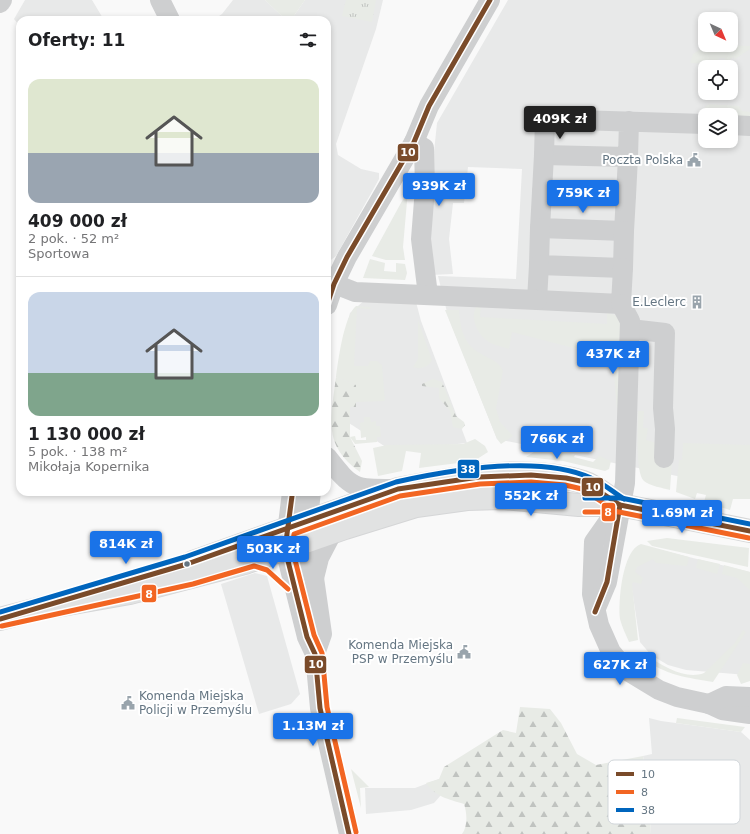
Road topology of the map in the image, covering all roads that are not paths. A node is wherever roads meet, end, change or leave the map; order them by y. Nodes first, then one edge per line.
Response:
1 (2, 0) edge
2 (160, 0) edge
3 (490, 0) edge
4 (0, 3) edge
5 (168, 16) edge
6 (629, 121) junction
7 (698, 124) edge
8 (738, 125) edge
9 (750, 126) edge
10 (414, 142) junction
11 (544, 155) junction
12 (628, 157) junction
13 (542, 192) junction
14 (626, 196) junction
15 (540, 228) junction
16 (624, 232) junction
17 (539, 265) junction
18 (623, 268) junction
19 (331, 281) edge
20 (331, 282) edge
21 (428, 295) junction
22 (537, 300) junction
23 (621, 304) junction
24 (630, 329) junction
25 (664, 458) dead end
26 (331, 462) edge
27 (398, 489) junction
28 (292, 496) edge
29 (310, 496) edge
30 (620, 505) junction
31 (750, 531) edge
32 (332, 532) junction
33 (296, 536) junction
34 (254, 559) junction
35 (314, 578) junction
36 (293, 584) junction
37 (39, 609) junction
38 (0, 619) edge
39 (315, 654) junction
40 (750, 697) edge
41 (709, 704) junction
42 (750, 714) edge
43 (349, 834) edge

1 - 4 street
2 - 5 street
3 - 10 street
6 - 7 street
6 - 11 street
6 - 12 street
8 - 9 street
10 - 19 street
10 - 21 street
11 - 12 street
11 - 13 street
12 - 14 street
13 - 14 street
13 - 15 street
14 - 16 street
15 - 16 street
15 - 17 street
16 - 18 street
17 - 18 street
17 - 22 street
18 - 23 street
20 - 21 street
21 - 22 street
22 - 23 street
23 - 24 street
24 - 25 street
24 - 30 street
26 - 27 street
27 - 30 main road
27 - 33 main road
28 - 33 street
29 - 33 street
30 - 31 main road
30 - 32 main road
30 - 41 street
32 - 33 main road
32 - 35 street
33 - 34 main road
33 - 35 street
33 - 36 street
33 - 37 main road
34 - 36 street
34 - 37 main road
35 - 39 street
36 - 39 street
37 - 38 main road
39 - 43 street
40 - 41 street
41 - 42 street

